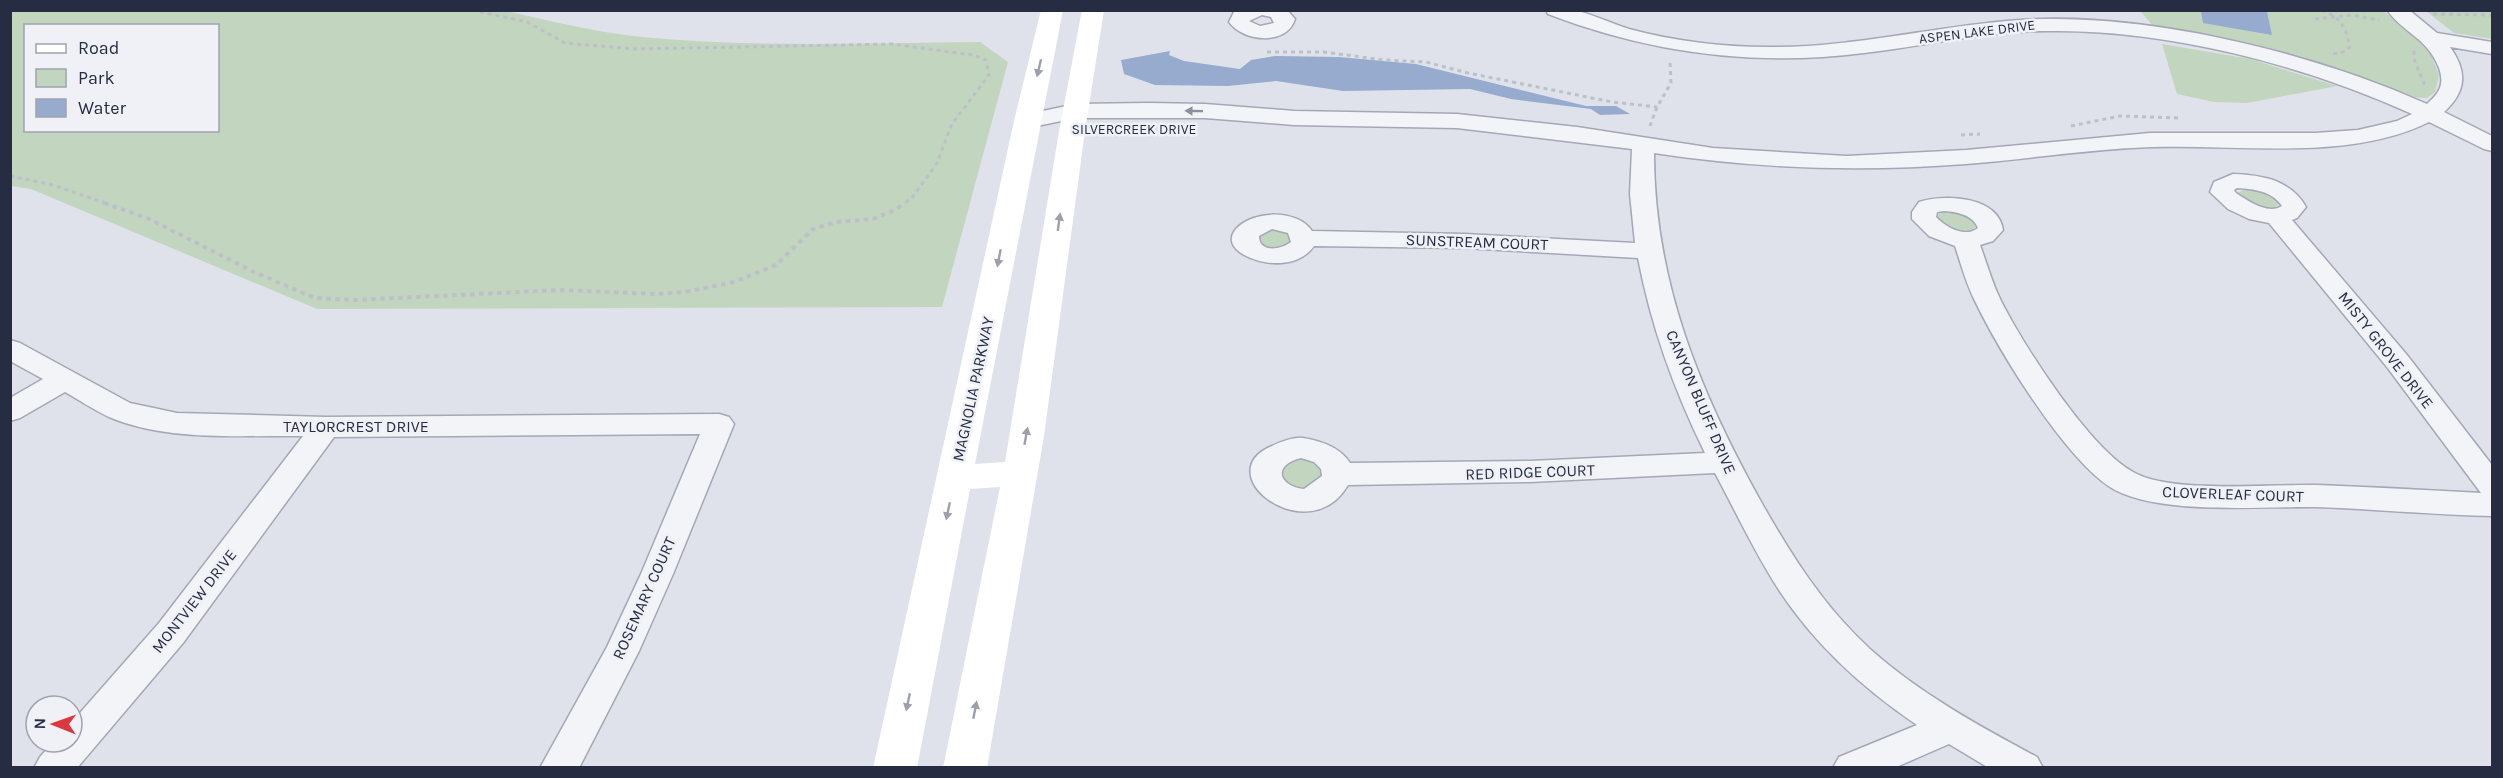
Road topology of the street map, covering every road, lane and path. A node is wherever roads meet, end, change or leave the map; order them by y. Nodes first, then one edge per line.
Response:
1 (472, 10) edge
2 (1052, 10) edge
3 (1093, 10) edge
4 (1257, 10) edge
5 (1266, 10) edge
6 (1555, 10) edge
7 (2322, 10) edge
8 (2396, 10) edge
9 (2426, 15) dead end
10 (2493, 15) edge
11 (2027, 18) edge
12 (1257, 31) junction
13 (2431, 38) junction
14 (1676, 45) junction
15 (2493, 48) edge
16 (2328, 56) dead end
17 (1657, 107) junction
18 (2429, 114) junction
19 (1027, 121) junction
20 (1074, 121) junction
21 (1647, 135) junction
22 (2493, 144) edge
23 (10, 176) edge
24 (2276, 216) dead end
25 (1304, 238) dead end
26 (1965, 239) dead end
27 (1649, 251) junction
28 (10, 349) edge
29 (65, 379) junction
30 (10, 411) edge
31 (718, 424) joint
32 (326, 427) junction
33 (1723, 462) junction
34 (1019, 474) junction
35 (1338, 474) dead end
36 (955, 477) junction
37 (2493, 486) edge
38 (2493, 506) edge
39 (1949, 728) junction
40 (52, 768) edge
41 (559, 768) edge
42 (895, 768) edge
43 (965, 768) edge
44 (1852, 768) edge
45 (2024, 768) edge

1 - 23 path
2 -> 19 main road, MAGNOLIA PARKWAY
3 - 20 main road
4 - 12 street
5 - 12 street
6 - 14 street, ASPEN LAKE DRIVE
7 - 16 path
8 - 13 street
9 - 10 path
11 - 14 street, ASPEN LAKE DRIVE
11 - 18 street, ASPEN LAKE DRIVE
12 - 17 path
13 - 15 street
13 - 18 street
14 - 17 path
17 - 21 path
18 - 21 street
18 - 22 street, ASPEN LAKE DRIVE
19 - 20 street, SILVERCREEK DRIVE
19 -> 36 main road, MAGNOLIA PARKWAY
20 - 21 street, SILVERCREEK DRIVE
34 -> 20 main road
21 - 27 street, CANYON BLUFF DRIVE
24 - 37 street, MISTY GROVE DRIVE
25 - 27 street, SUNSTREAM COURT
26 - 38 street, CLOVERLEAF COURT
27 - 33 street, CANYON BLUFF DRIVE
28 - 29 street, TAYLORCREST DRIVE
29 - 30 street
29 - 32 street, TAYLORCREST DRIVE
31 - 32 street, TAYLORCREST DRIVE
31 - 41 street, ROSEMARY COURT
32 - 40 street, MONTVIEW DRIVE
33 - 35 street, RED RIDGE COURT
33 - 39 street, CANYON BLUFF DRIVE
34 - 36 main road
43 -> 34 main road
36 -> 42 main road, MAGNOLIA PARKWAY
39 - 44 street
39 - 45 street, CANYON BLUFF DRIVE

